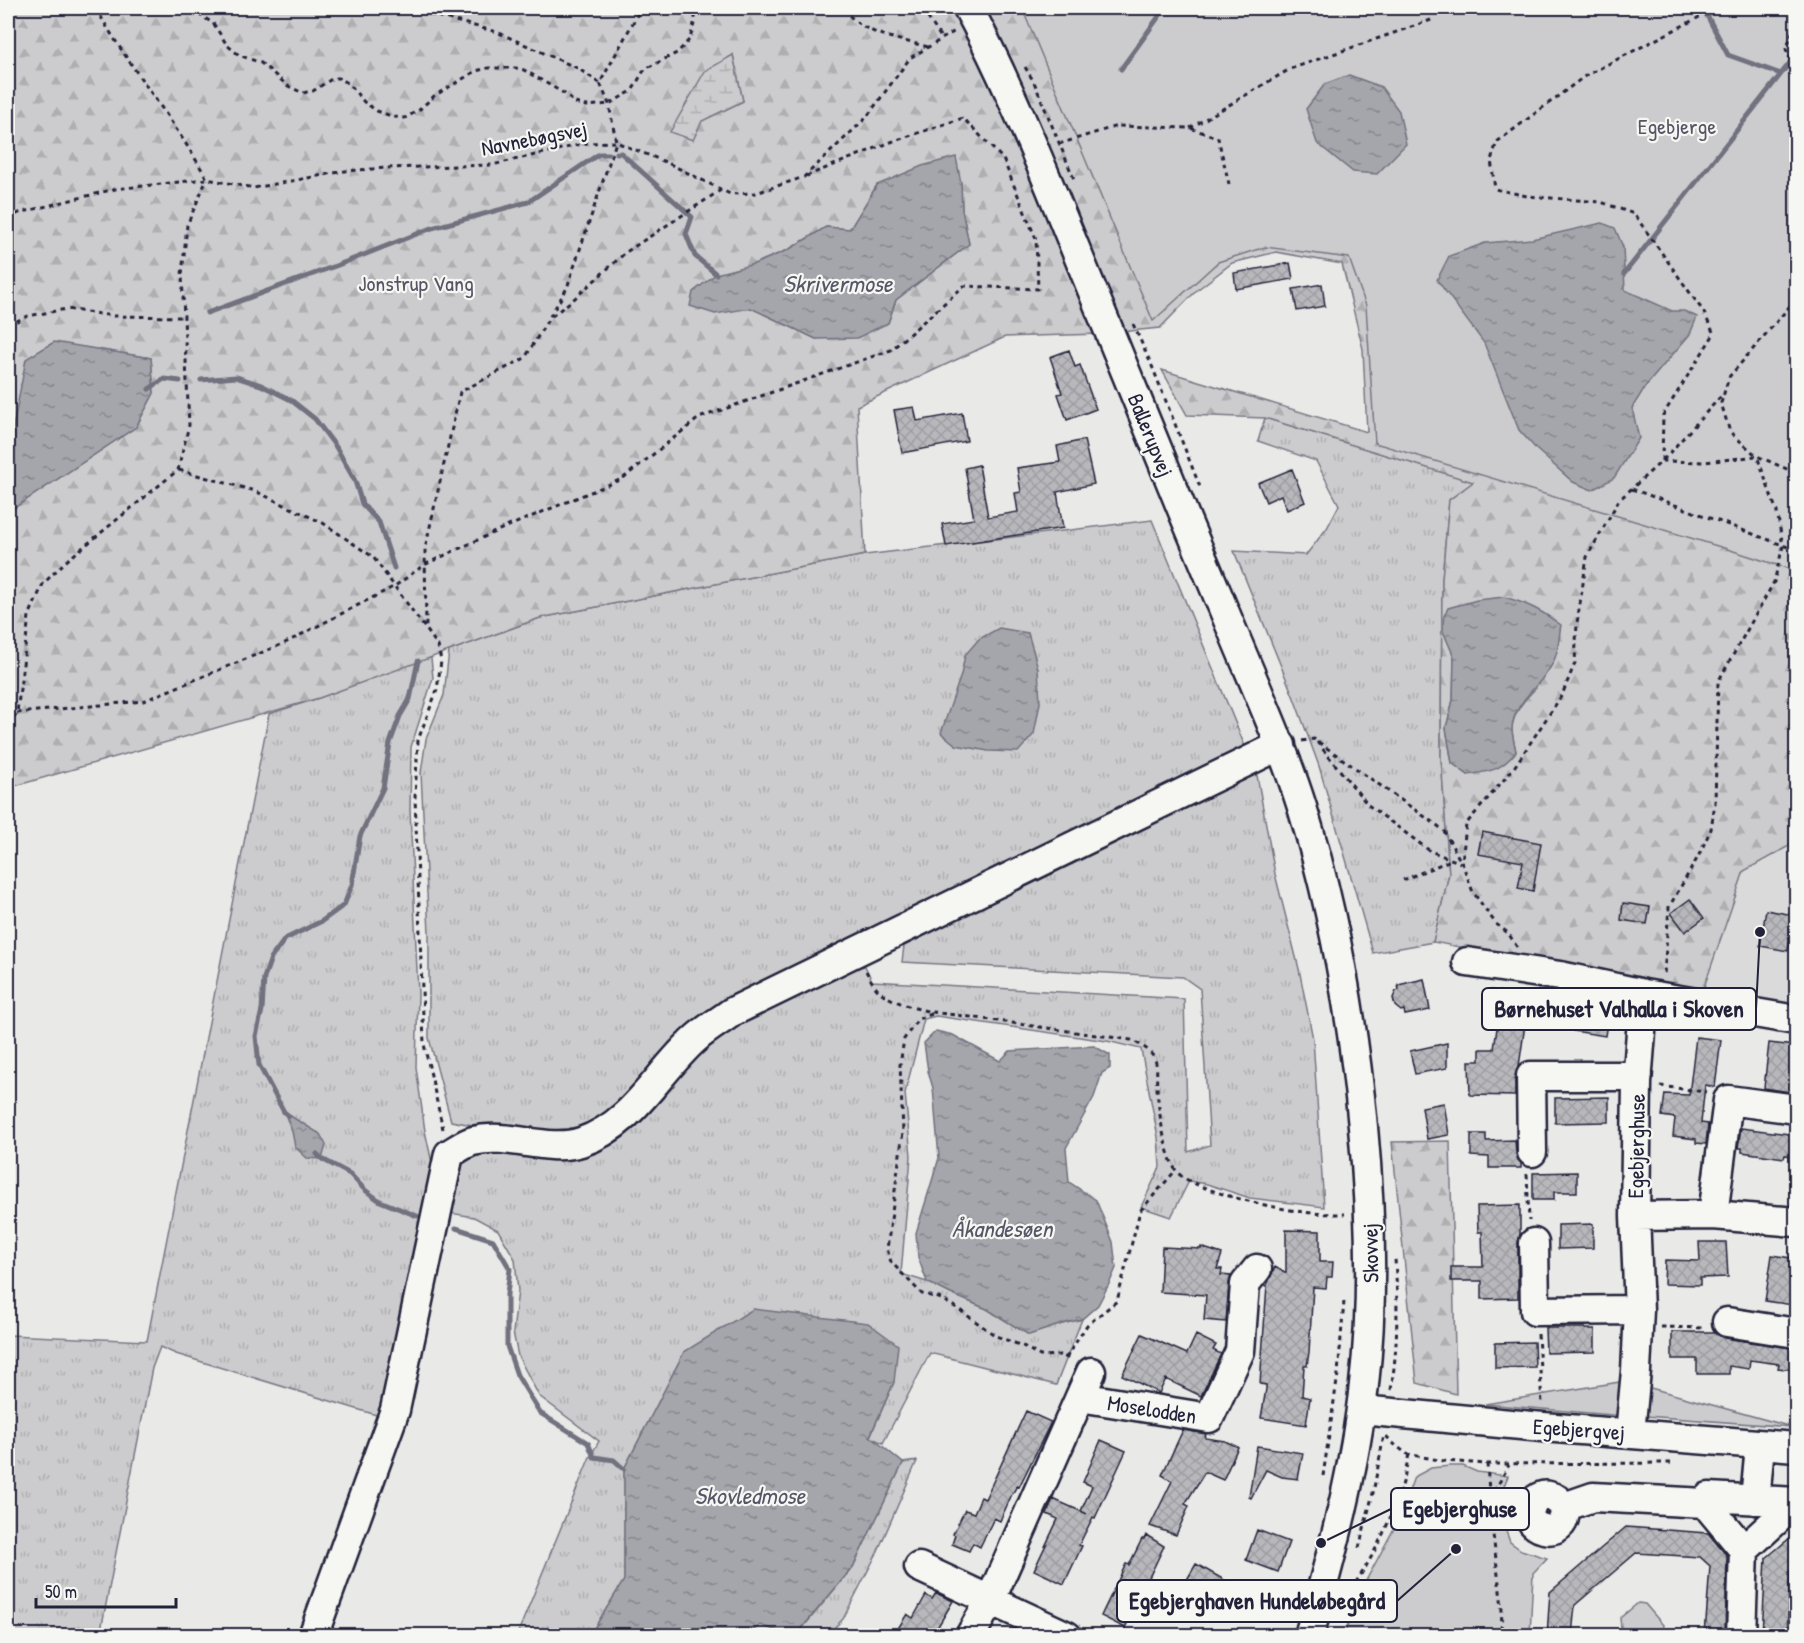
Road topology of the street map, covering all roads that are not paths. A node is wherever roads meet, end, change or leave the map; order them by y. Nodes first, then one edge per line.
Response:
1 (971, 13) edge
2 (1281, 745) junction
3 (1318, 868) joint
4 (1467, 962) dead end
5 (1653, 995) junction
6 (1797, 1020) edge
7 (1650, 1081) junction
8 (1797, 1109) edge
9 (1529, 1161) road end
10 (1713, 1215) junction
11 (1635, 1216) junction
12 (1797, 1222) edge
13 (1534, 1243) dead end
14 (1257, 1269) dead end
15 (1638, 1319) junction
16 (1727, 1322) road end
17 (1797, 1333) edge
18 (1361, 1410) junction
19 (1630, 1433) junction
20 (1760, 1444) junction
21 (1797, 1447) edge
22 (1755, 1500) junction
23 (1797, 1502) edge
24 (1705, 1503) junction
25 (1564, 1507) dead end
26 (1744, 1550) junction
27 (920, 1567) dead end
28 (990, 1601) junction
29 (313, 1635) edge
30 (969, 1635) edge
31 (1067, 1635) edge
32 (1309, 1635) edge
33 (1741, 1635) edge

1 - 2 street, Ballerupvej
2 - 3 street, Ballerupvej
2 - 29 street
3 - 18 street, Skovvej
4 - 5 street
5 - 6 street
5 - 7 street, Egebjerghuse
7 - 9 street, Egebjerghuse
7 - 11 street, Egebjerghuse
8 - 10 street
10 - 11 street, Egebjerghuse
10 - 12 street, Egebjerghuse
11 - 15 street, Egebjerghuse
13 - 15 street
14 - 28 street, Moselodden
15 - 19 street, Egebjerghuse
16 - 17 street
18 - 19 street, Egebjergvej
18 - 32 street, Skovvej
19 - 20 street, Egebjergvej
20 - 21 street, Egebjergvej
20 - 22 street
22 - 23 street
22 - 24 street
23 - 26 street
24 - 25 street
24 - 26 street
26 - 33 street
27 - 28 street
28 - 30 street, Moselodden
28 - 31 street

